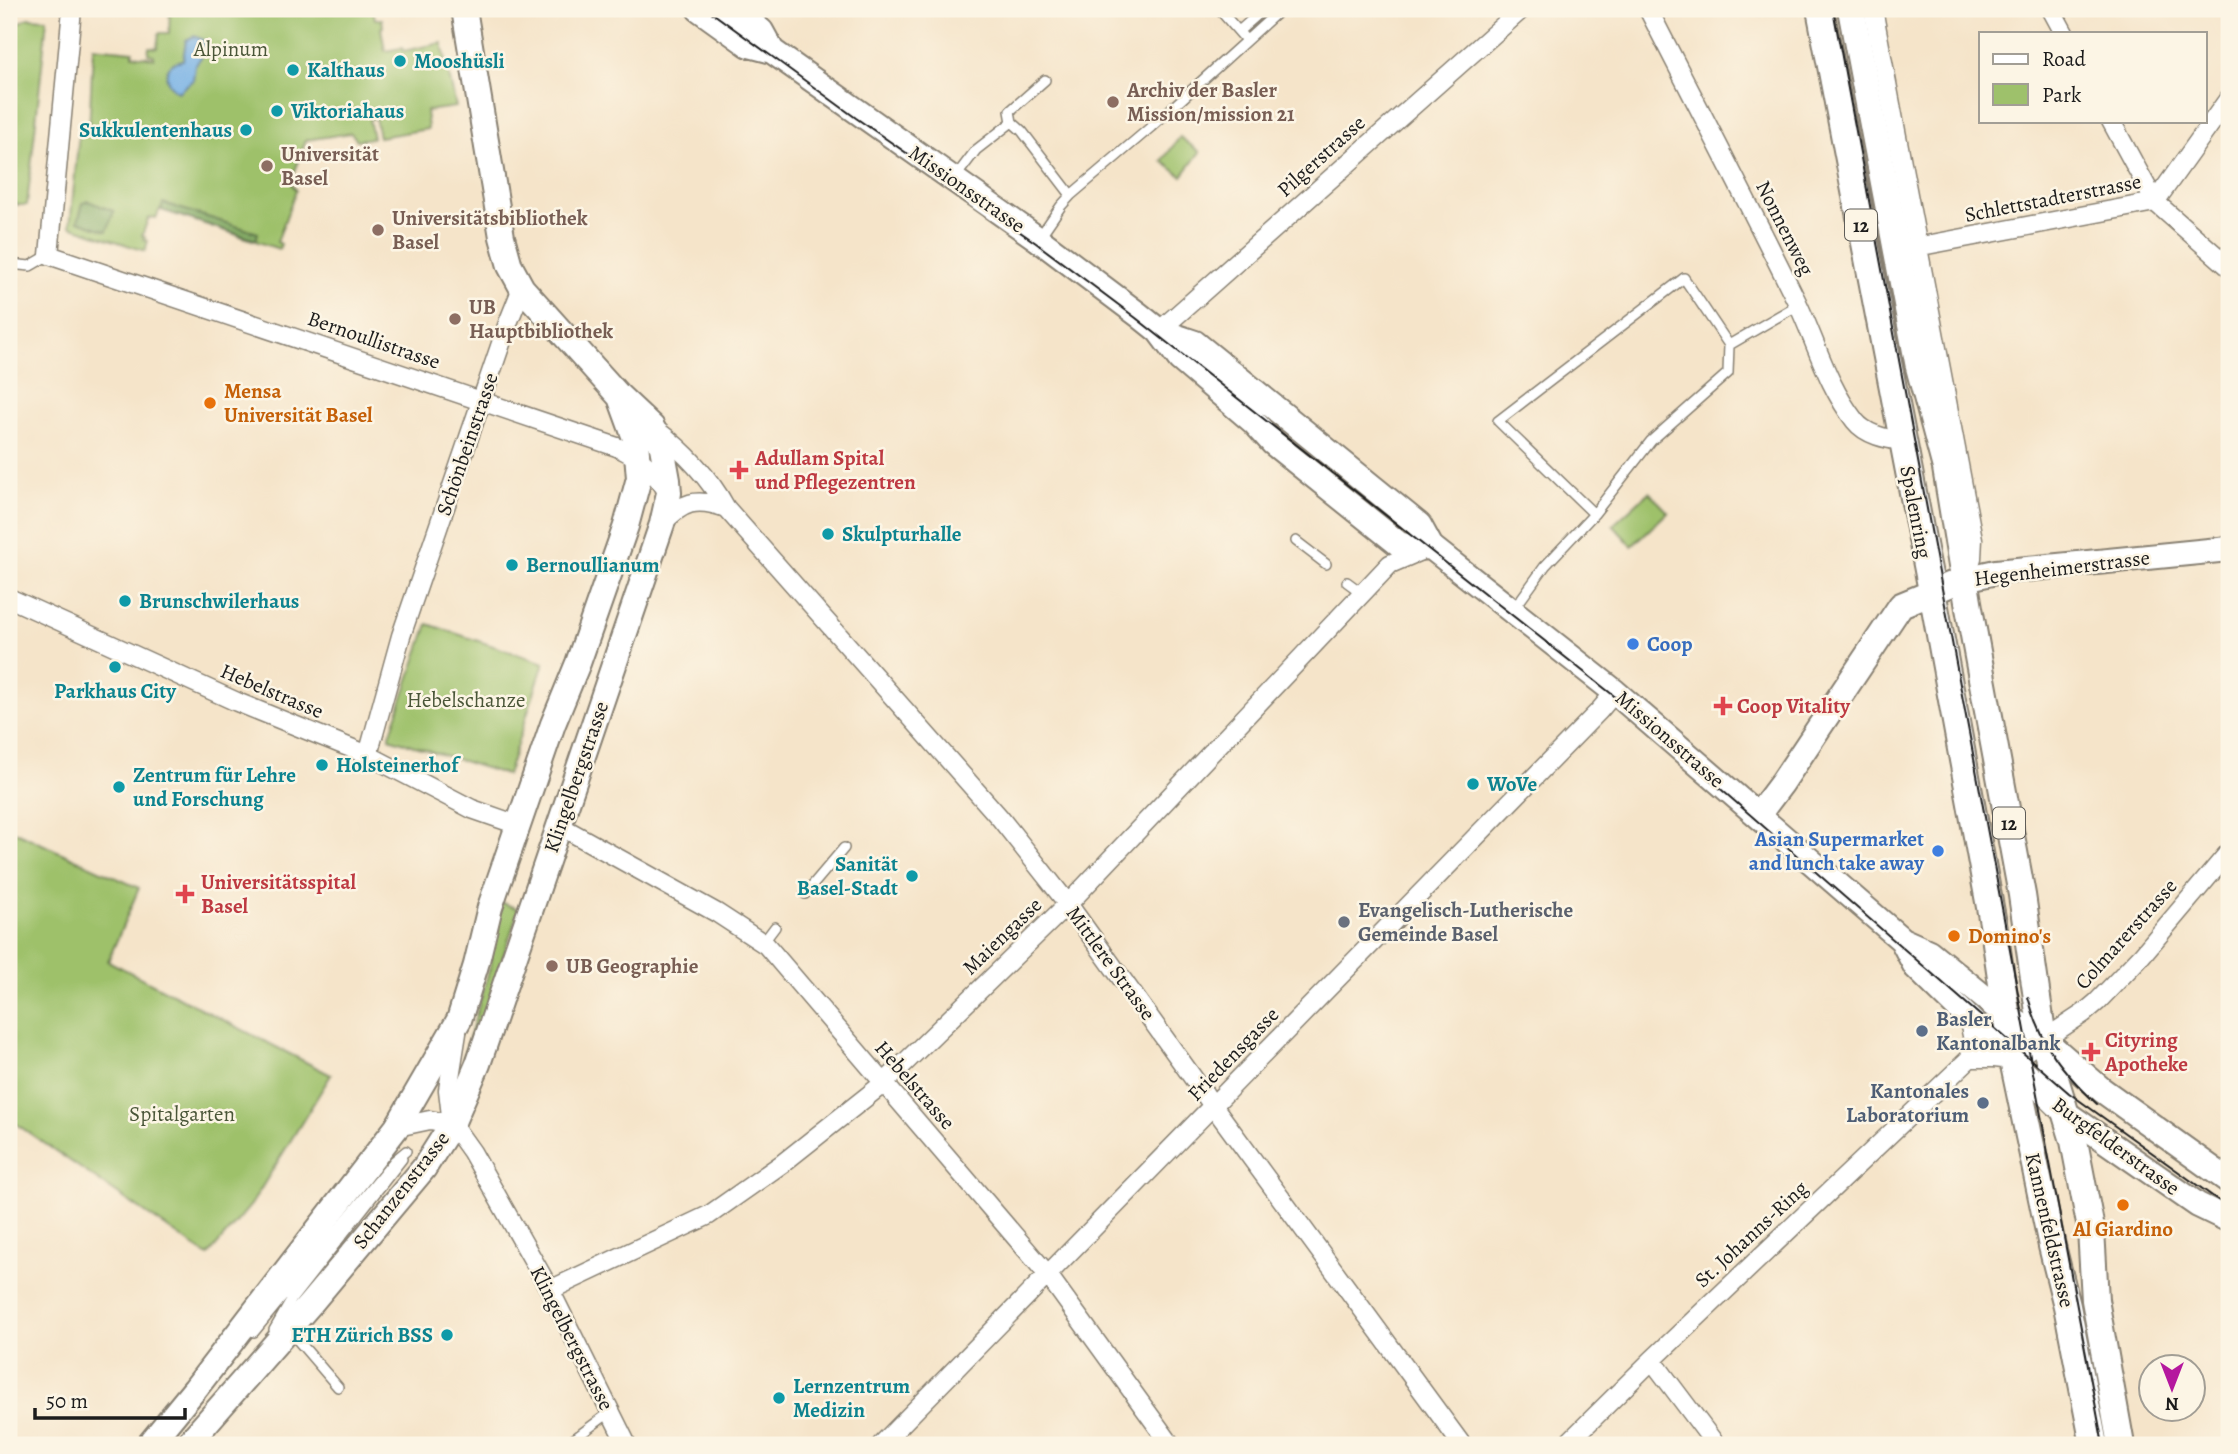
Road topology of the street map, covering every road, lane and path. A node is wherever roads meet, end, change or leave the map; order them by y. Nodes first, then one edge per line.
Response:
1 (72, 9) edge
2 (464, 9) edge
3 (699, 9) edge
4 (734, 9) edge
5 (1219, 9) edge
6 (1264, 9) edge
7 (1281, 9) edge
8 (1648, 9) edge
9 (1820, 9) edge
10 (1851, 9) edge
11 (1873, 9) edge
12 (2051, 9) edge
13 (1515, 11) edge
14 (1239, 31) junction
15 (2063, 32) edge
16 (1246, 40) junction
17 (772, 51) junction
18 (1045, 80) dead end
19 (2229, 98) edge
20 (1012, 122) junction
21 (2112, 122) edge
22 (953, 180) junction
23 (1071, 195) junction
24 (2155, 202) junction
25 (1038, 239) junction
26 (1916, 247) junction
27 (50, 255) junction
28 (9, 264) edge
29 (2229, 267) edge
30 (522, 288) junction
31 (1798, 305) junction
32 (1159, 331) junction
33 (1729, 345) junction
34 (619, 396) junction
35 (482, 400) junction
36 (652, 427) junction
37 (1903, 441) junction
38 (638, 457) junction
39 (668, 493) junction
40 (726, 508) junction
41 (1594, 514) junction
42 (662, 524) junction
43 (1296, 541) dead end
44 (1431, 547) junction
45 (2229, 550) edge
46 (1326, 564) dead end
47 (1964, 579) junction
48 (1347, 582) dead end
49 (1932, 592) junction
50 (1362, 593) junction
51 (9, 598) edge
52 (1513, 611) junction
53 (1615, 692) junction
54 (368, 755) junction
55 (1758, 815) junction
56 (518, 825) junction
57 (560, 826) junction
58 (844, 848) dead end
59 (2229, 852) edge
60 (805, 894) dead end
61 (1069, 904) junction
62 (775, 927) dead end
63 (1902, 940) junction
64 (762, 943) junction
65 (1998, 955) junction
66 (1961, 979) junction
67 (2007, 1016) junction
68 (1968, 1017) junction
69 (459, 1020) junction
70 (2043, 1039) junction
71 (1970, 1058) junction
72 (2012, 1060) junction
73 (884, 1083) junction
74 (1214, 1107) junction
75 (2067, 1114) junction
76 (452, 1124) junction
77 (397, 1126) junction
78 (2229, 1181) edge
79 (2229, 1220) edge
80 (1048, 1275) junction
81 (550, 1290) junction
82 (288, 1329) junction
83 (246, 1342) dead end
84 (1652, 1360) junction
85 (237, 1370) junction
86 (338, 1387) dead end
87 (195, 1389) junction
88 (609, 1413) junction
89 (149, 1445) edge
90 (187, 1445) edge
91 (566, 1445) edge
92 (627, 1445) edge
93 (881, 1445) edge
94 (1171, 1445) edge
95 (1462, 1445) edge
96 (1566, 1445) edge
97 (1716, 1445) edge
98 (2094, 1445) edge
99 (2121, 1445) edge

1 - 27 street
2 - 30 main road
3 - 17 main road, Missionsstrasse
4 - 17 main road, Missionsstrasse
5 - 14 lane
6 - 14 lane
7 - 16 lane
8 - 31 street, Nonnenweg
9 - 37 main road, Spalenring / 12
10 - 47 main road, Spalenring / 12
11 - 26 street, Spalenring
12 - 15 street
13 - 32 street, Pilgerstrasse
14 - 16 lane
16 - 23 lane
17 - 22 main road, Missionsstrasse
18 - 20 lane
19 - 24 street, Schlettstadterstrasse
20 - 22 lane
20 - 23 lane
21 - 24 street
22 - 25 main road, Missionsstrasse
23 - 25 lane
24 - 26 street, Schlettstadterstrasse
24 - 29 street
25 - 32 main road, Missionsstrasse
26 - 47 street, Spalenring
27 - 28 lane
27 - 35 street, Bernoullistrasse
30 - 34 main road, Mittlere Strasse
30 - 35 street, Schönbeinstrasse
31 - 33 lane
31 - 37 street, Nonnenweg
32 - 44 main road, Missionsstrasse
33 - 41 lane
33 - 41 lane
34 - 36 main road, Mittlere Strasse
34 - 38 main road, Mittlere Strasse
35 - 38 street, Bernoullistrasse
35 - 54 street, Schönbeinstrasse
36 - 39 main road, Klingelbergstrasse
36 - 40 street, Mittlere Strasse
37 - 49 main road, Spalenring / 12
38 - 39 street, Bernoullistrasse
38 - 56 main road, Klingelbergstrasse
39 - 42 main road, Klingelbergstrasse
40 - 42 street
40 - 61 street, Mittlere Strasse
41 - 52 lane
42 - 57 main road, Klingelbergstrasse
43 - 46 lane
44 - 50 street, Maiengasse
44 - 52 main road, Missionsstrasse
45 - 47 main road, Hegenheimerstrasse
47 - 49 main road, Hegenheimerstrasse
47 - 70 main road, Spalenring / 12
48 - 50 lane
49 - 55 main road, Hegenheimerstrasse
49 - 65 main road, Spalenring / 12
50 - 61 street, Maiengasse
51 - 54 street, Hebelstrasse
52 - 53 main road, Missionsstrasse
53 - 55 main road, Missionsstrasse
53 - 74 street, Friedensgasse
54 - 56 street, Hebelstrasse
55 - 63 main road, Missionsstrasse
56 - 69 main road, Klingelbergstrasse
57 - 64 street, Hebelstrasse
57 - 76 main road, Klingelbergstrasse
58 - 60 lane
59 - 70 street, Colmarerstrasse
61 - 73 street, Maiengasse
61 - 74 street, Mittlere Strasse
62 - 64 lane
63 - 66 main road, Missionsstrasse
63 - 68 main road, Missionsstrasse
64 - 73 street, Hebelstrasse
65 - 66 main road
65 - 67 main road, Spalenring / 12
66 - 67 main road, Missionsstrasse
67 - 70 main road, Missionsstrasse
67 - 72 main road, Kannenfeldstrasse / 12
68 - 71 street
68 - 72 main road, Missionsstrasse
69 - 76 street, Klingelbergstrasse
69 - 77 main road, Klingelbergstrasse
70 - 72 street, Colmarerstrasse
70 - 75 main road, Kannenfeldstrasse / 12
70 - 78 main road, Burgfelderstrasse
71 - 72 street
71 - 84 street, St. Johanns-Ring
72 - 75 main road, Burgfelderstrasse
72 - 98 main road, Kannenfeldstrasse / 12
73 - 80 street, Hebelstrasse
73 - 81 street, Maiengasse
74 - 80 street, Friedensgasse
74 - 95 street, Mittlere Strasse
75 - 79 main road, Burgfelderstrasse
75 - 99 main road, Kannenfeldstrasse / 12
76 - 77 street, Schanzenstrasse
76 - 81 street, Klingelbergstrasse
76 - 82 main road, Schanzenstrasse
77 - 87 main road, Schanzenstrasse
80 - 93 street, Friedensgasse
80 - 94 street, Hebelstrasse
81 - 88 street, Klingelbergstrasse
82 - 85 main road, Schanzenstrasse
82 - 86 lane
83 - 85 lane
84 - 96 street, St. Johanns-Ring
84 - 97 street
85 - 87 lane
85 - 90 main road, Schanzenstrasse
87 - 89 main road, Schanzenstrasse
88 - 91 lane
88 - 92 street, Klingelbergstrasse

